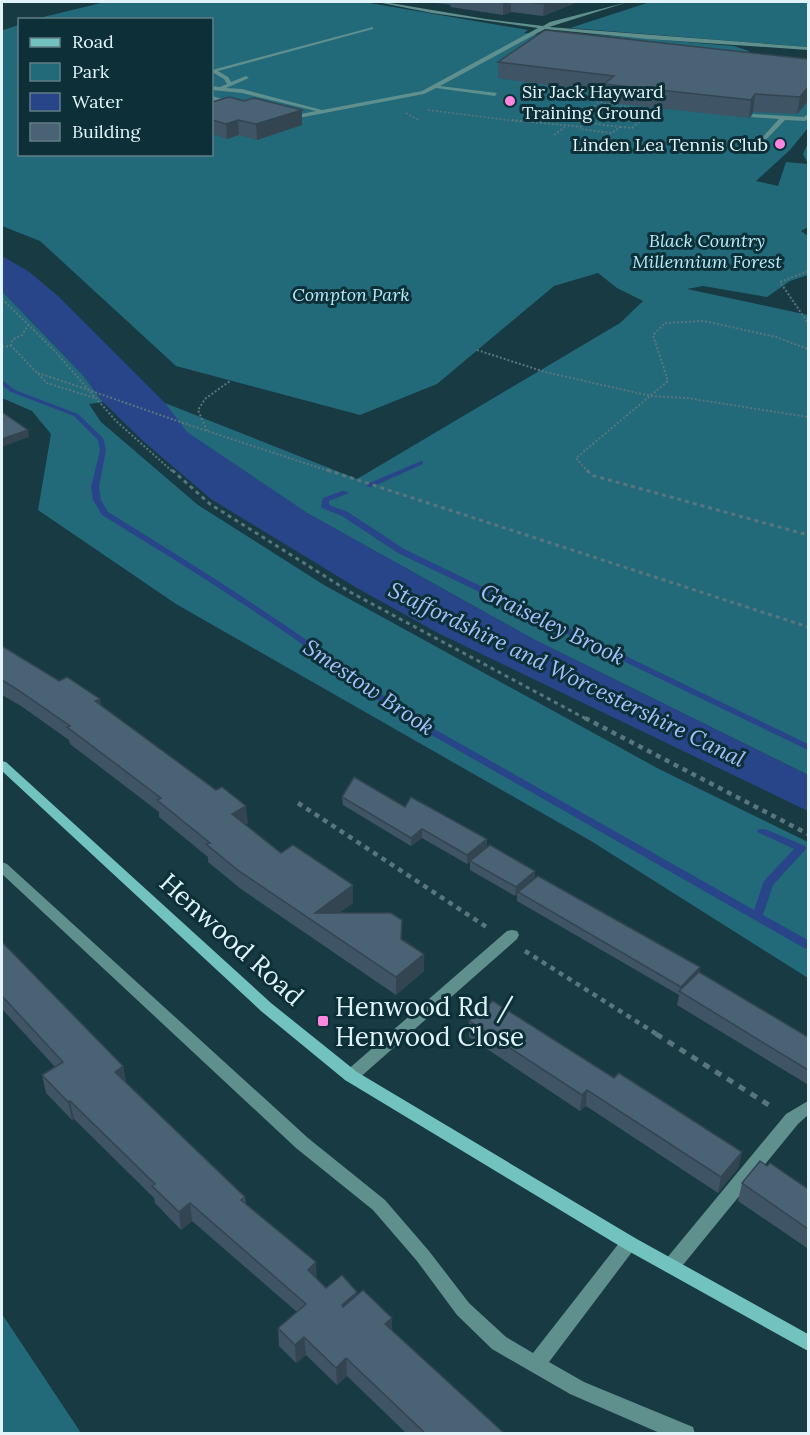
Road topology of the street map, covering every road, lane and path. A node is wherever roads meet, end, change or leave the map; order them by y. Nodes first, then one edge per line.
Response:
1 (379, 2) edge
2 (413, 2) edge
3 (626, 2) edge
4 (401, 6) junction
5 (371, 28) dead end
6 (546, 28) junction
7 (808, 49) edge
8 (239, 60) dead end
9 (253, 60) junction
10 (246, 78) dead end
11 (230, 84) junction
12 (222, 87) junction
13 (438, 87) junction
14 (213, 88) edge
15 (495, 94) dead end
16 (213, 98) edge
17 (244, 107) edge
18 (428, 110) dead end
19 (320, 111) junction
20 (277, 115) edge
21 (753, 116) edge
22 (808, 116) edge
23 (502, 119) junction
24 (523, 119) dead end
25 (782, 119) junction
26 (564, 127) junction
27 (583, 127) dead end
28 (620, 127) junction
29 (554, 135) dead end
30 (753, 151) dead end
31 (808, 271) edge
32 (2, 298) edge
33 (808, 323) edge
34 (29, 324) junction
35 (11, 346) junction
36 (2, 347) edge
37 (808, 349) edge
38 (477, 350) dead end
39 (34, 371) junction
40 (230, 381) dead end
41 (651, 396) junction
42 (95, 398) junction
43 (808, 417) edge
44 (207, 432) junction
45 (808, 535) edge
46 (808, 627) edge
47 (2, 765) edge
48 (298, 803) dead end
49 (808, 834) edge
50 (2, 867) edge
51 (510, 937) junction
52 (351, 1076) junction
53 (808, 1107) edge
54 (792, 1119) junction
55 (629, 1243) junction
56 (672, 1265) junction
57 (808, 1343) edge
58 (535, 1365) junction
59 (686, 1434) edge

1 - 4 street
2 - 4 street
3 - 6 street
4 - 6 street
5 - 9 street
6 - 7 street
6 - 13 street
8 - 9 street
9 - 11 street
10 - 11 street
11 - 12 street
12 - 14 street
12 - 19 street
13 - 15 street
13 - 19 street
16 - 17 street
18 - 23 path
19 - 20 street
21 - 25 street
22 - 25 street
23 - 24 path
23 - 26 path
25 - 30 street
26 - 27 path
26 - 28 path
26 - 29 path
28 - 28 path
31 - 33 path
32 - 34 path
34 - 35 path
34 - 42 path
35 - 36 path
35 - 39 path
37 - 41 path
38 - 41 path
39 - 42 path
39 - 44 path, bridge
40 - 44 path
41 - 43 path
41 - 45 path
42 - 49 path
44 - 46 path
47 - 52 main road, Henwood Road
48 - 51 path
50 - 58 street
51 - 52 street
51 - 54 path
52 - 55 main road, Henwood Road
53 - 54 street
54 - 56 street
55 - 56 main road, Henwood Road
55 - 58 street
56 - 57 main road, Henwood Road
58 - 59 street

